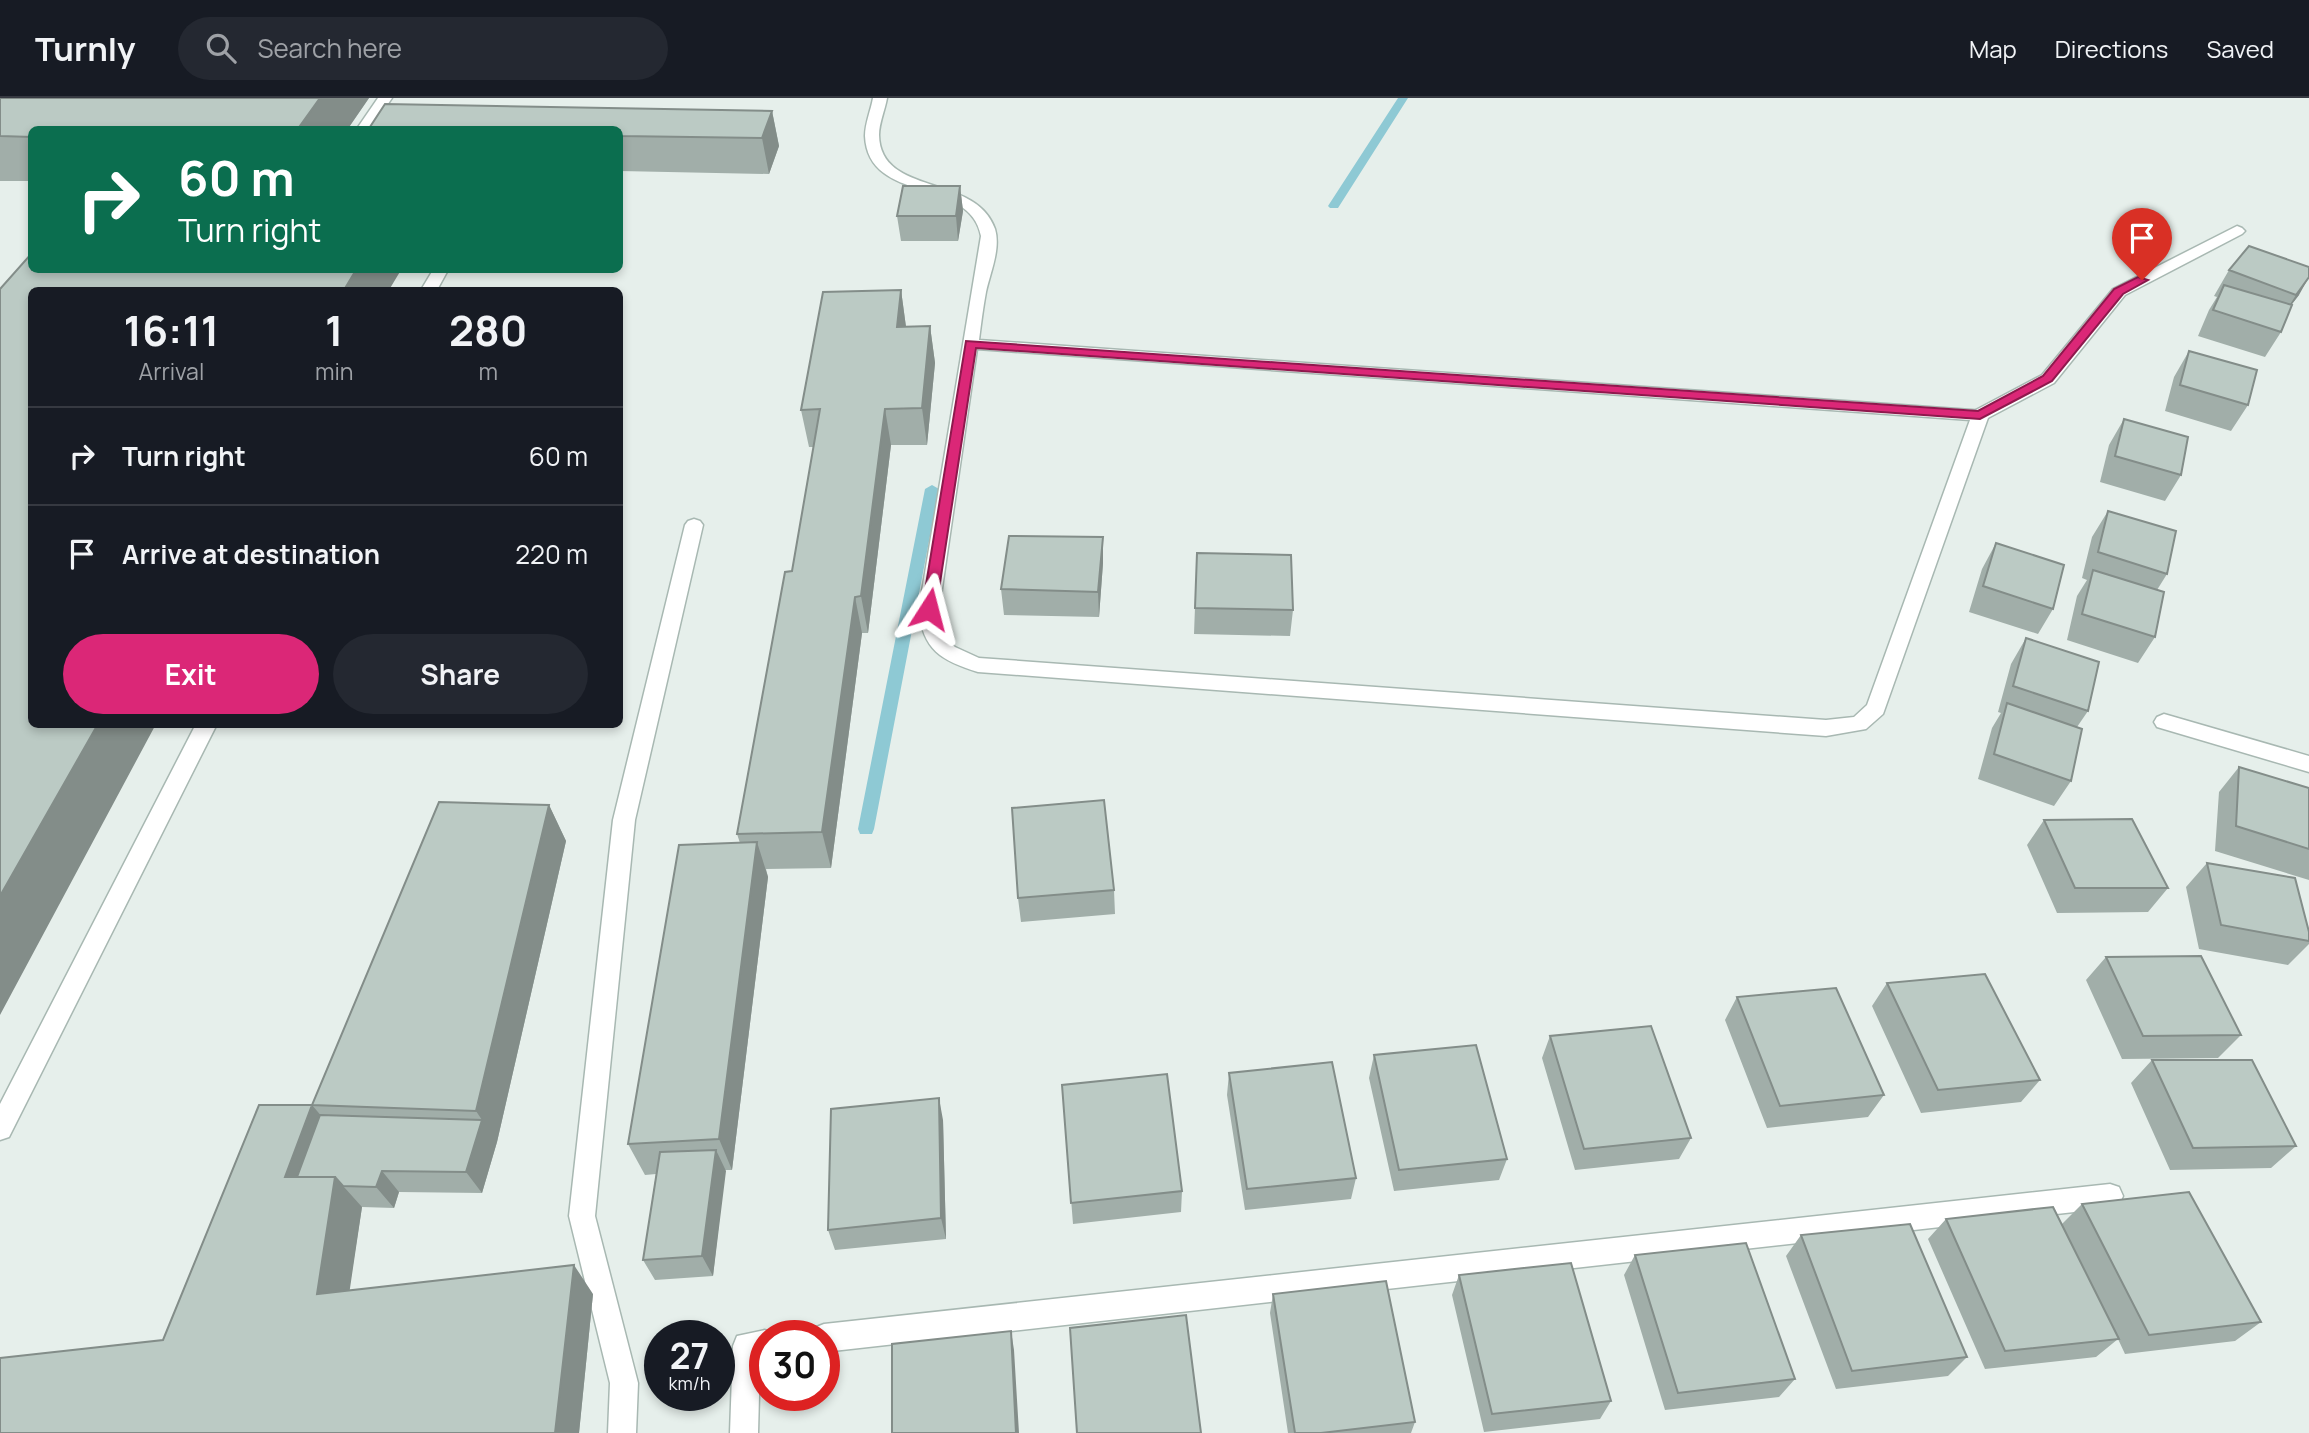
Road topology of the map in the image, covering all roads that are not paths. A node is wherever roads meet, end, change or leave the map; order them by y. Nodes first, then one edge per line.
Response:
1 (384, 98) edge
2 (880, 98) edge
3 (366, 126) edge
4 (2237, 231) dead end
5 (970, 344) junction
6 (1980, 415) junction
7 (694, 526) dead end
8 (2164, 722) dead end
9 (205, 728) edge
10 (2309, 764) edge
11 (0, 1129) edge
12 (2110, 1196) dead end
13 (840, 1336) edge
14 (749, 1346) edge
15 (622, 1433) edge
16 (744, 1433) edge

1 - 3 street
2 - 5 street
4 - 6 street
5 - 6 street
5 - 6 street
7 - 15 street
8 - 10 street
9 - 11 street
12 - 13 street
14 - 16 street

